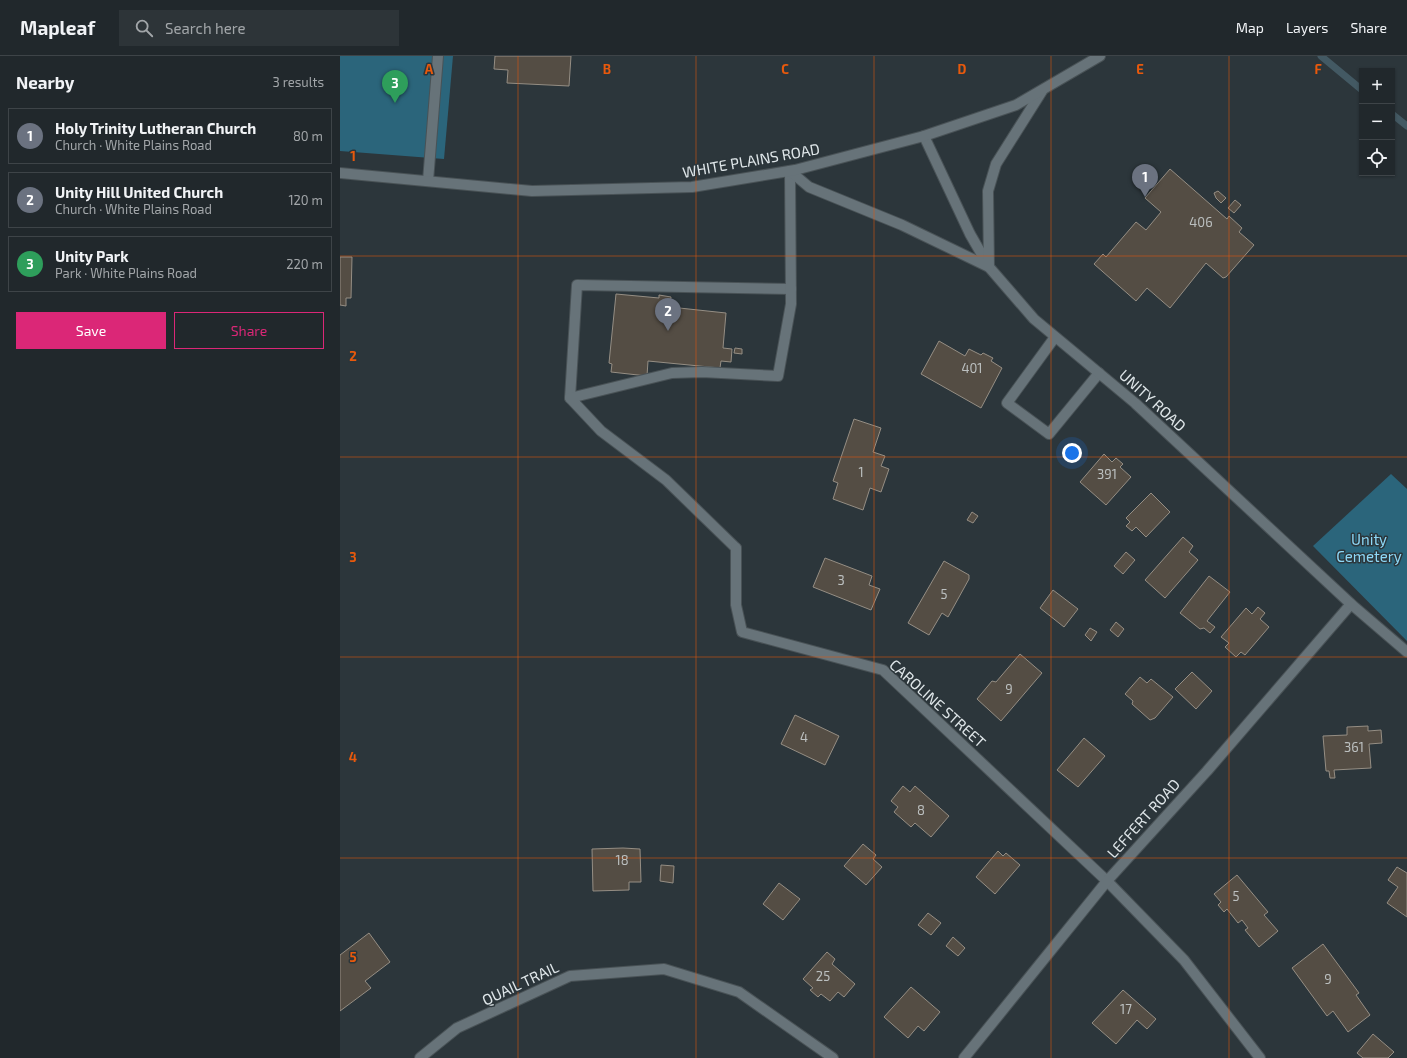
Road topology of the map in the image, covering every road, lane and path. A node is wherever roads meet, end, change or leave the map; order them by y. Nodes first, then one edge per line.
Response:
1 (438, 56) edge
2 (1100, 56) edge
3 (1044, 88) junction
4 (924, 136) junction
5 (790, 171) junction
6 (340, 173) edge
7 (428, 181) junction
8 (989, 267) junction
9 (791, 289) junction
10 (1055, 337) junction
11 (1099, 373) junction
12 (570, 398) junction
13 (1351, 604) junction
14 (1407, 652) edge
15 (1107, 881) junction
16 (420, 1058) edge
17 (833, 1058) edge
18 (964, 1058) edge
19 (1260, 1058) edge

1 - 7 main road
2 - 3 main road, WHITE PLAINS ROAD
3 - 4 main road, WHITE PLAINS ROAD
3 - 8 main road
4 - 5 main road, WHITE PLAINS ROAD
4 - 8 main road, UNITY ROAD
5 - 7 main road, WHITE PLAINS ROAD
5 - 8 main road
5 - 9 main road
6 - 7 main road, WHITE PLAINS ROAD
8 - 10 main road, UNITY ROAD
9 - 12 main road
9 - 12 main road
10 - 11 main road, UNITY ROAD
10 - 11 main road
11 - 13 main road, UNITY ROAD
12 - 15 main road, CAROLINE STREET
13 - 14 main road, UNITY ROAD
13 - 15 main road, LEFFERT ROAD
15 - 18 main road, LEFFERT ROAD
15 - 19 main road
16 - 17 main road, QUAIL TRAIL

